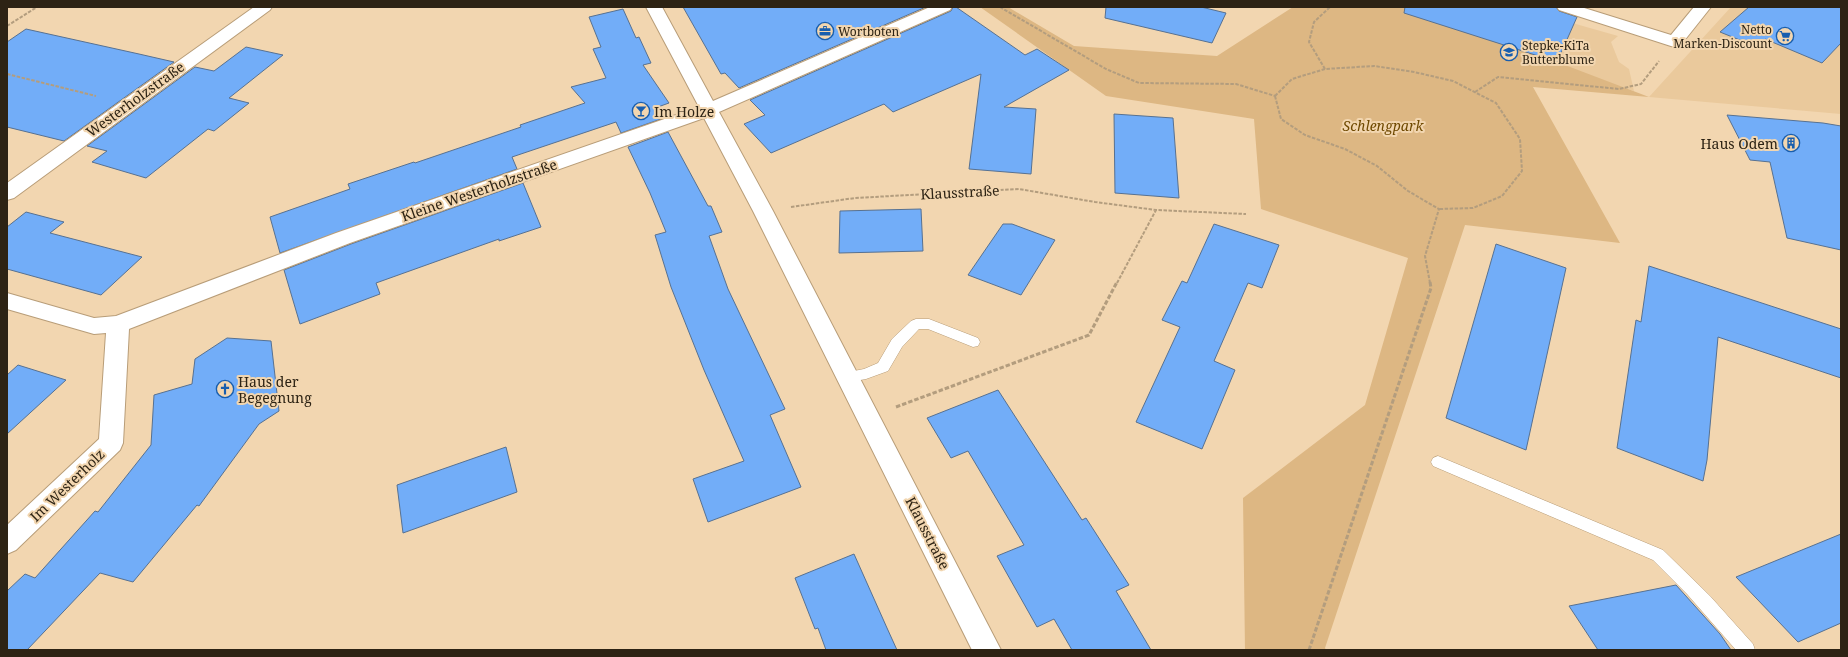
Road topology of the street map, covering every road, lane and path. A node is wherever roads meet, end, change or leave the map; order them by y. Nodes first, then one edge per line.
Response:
1 (37, 7) edge
2 (264, 7) edge
3 (654, 7) edge
4 (944, 7) edge
5 (1000, 7) edge
6 (1330, 7) edge
7 (1565, 7) edge
8 (1704, 7) edge
9 (7, 26) edge
10 (1674, 42) junction
11 (1325, 69) junction
12 (7, 74) edge
13 (1474, 92) junction
14 (1275, 96) junction
15 (128, 104) junction
16 (708, 110) junction
17 (7, 193) edge
18 (1440, 209) junction
19 (1156, 210) junction
20 (763, 211) junction
21 (1246, 214) dead end
22 (7, 301) edge
23 (118, 324) junction
24 (973, 342) dead end
25 (849, 377) junction
26 (869, 417) junction
27 (1438, 462) dead end
28 (7, 542) edge
29 (987, 650) edge
30 (1309, 650) edge
31 (1748, 650) edge

1 - 9 path
2 - 15 street, Westerholzstraße
3 - 16 street, Klausstraße
4 - 16 street, Kleine Westerholzstraße
5 - 14 path
6 - 11 path
7 - 10 street
8 - 10 street
10 - 13 path
11 - 13 path
11 - 14 path
12 - 15 path
13 - 18 path
14 - 18 path
15 - 17 street, Westerholzstraße
16 - 20 street, Klausstraße
16 - 23 street, Kleine Westerholzstraße
18 - 30 path
19 - 20 path, Klausstraße
19 - 21 path, Klausstraße
19 - 26 path
20 - 25 street, Klausstraße
22 - 23 street, Kleine Westerholzstraße
23 - 28 street, Im Westerholz
24 - 25 lane
25 - 26 street, Klausstraße
26 - 29 street, Klausstraße
27 - 31 lane

